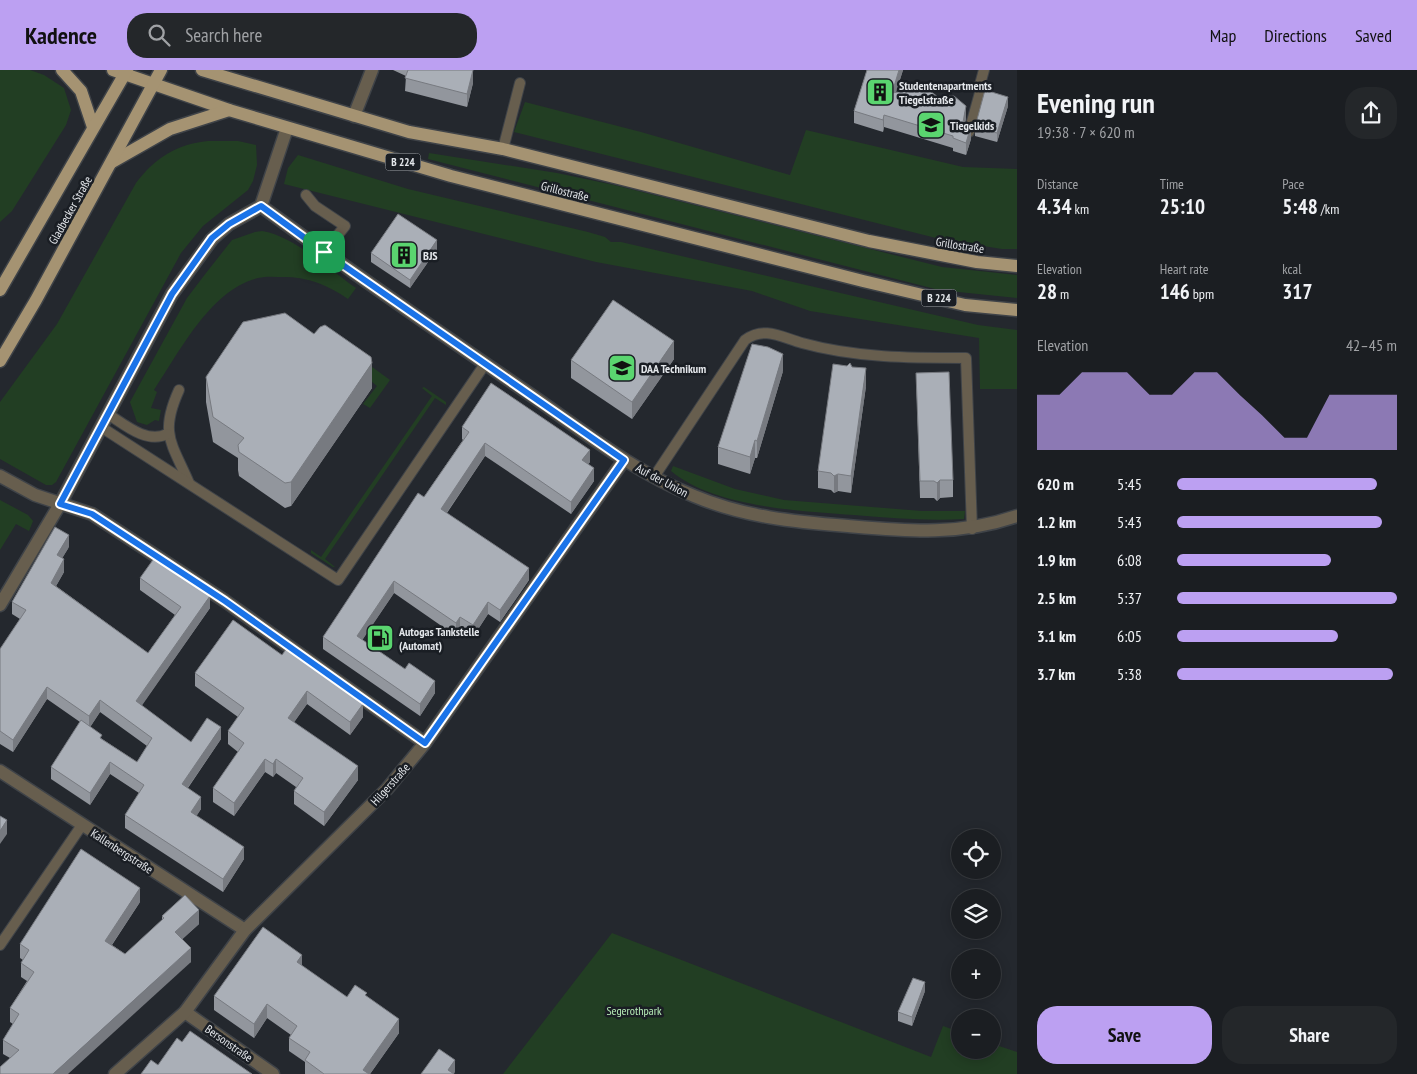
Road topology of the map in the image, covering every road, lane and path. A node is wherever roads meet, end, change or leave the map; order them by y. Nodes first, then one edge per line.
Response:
1 (62, 70) edge
2 (161, 70) edge
3 (202, 70) edge
4 (372, 70) edge
5 (984, 70) edge
6 (121, 71) edge
7 (520, 83) dead end
8 (153, 85) junction
9 (229, 110) junction
10 (354, 116) junction
11 (93, 127) junction
12 (287, 128) junction
13 (969, 132) edge
14 (503, 149) junction
15 (112, 162) junction
16 (306, 194) dead end
17 (261, 206) junction
18 (324, 252) junction
19 (1017, 266) edge
20 (0, 290) edge
21 (1017, 310) edge
22 (0, 361) edge
23 (485, 364) junction
24 (179, 390) dead end
25 (108, 414) junction
26 (101, 427) junction
27 (168, 434) junction
28 (624, 460) junction
29 (0, 476) edge
30 (654, 477) junction
31 (190, 484) junction
32 (60, 504) junction
33 (1017, 516) edge
34 (972, 529) junction
35 (0, 605) edge
36 (425, 743) junction
37 (0, 771) edge
38 (82, 825) junction
39 (245, 930) junction
40 (0, 945) edge
41 (185, 1012) junction
42 (115, 1074) edge
43 (273, 1074) edge

1 - 11 main road
2 - 8 main road, Gladbecker Straße
3 - 10 main road, Grillostraße
4 - 10 street
5 - 13 lane
6 - 8 main road, Grillostraße / B 224
6 - 11 main road, Gladbecker Straße / B 224
7 - 14 lane
8 - 9 main road, Grillostraße / B 224
8 - 15 main road, Gladbecker Straße
9 - 12 main road, Grillostraße / B 224
9 - 15 main road
10 - 14 main road, Grillostraße
11 - 20 main road, Gladbecker Straße / B 224
12 - 17 street
12 - 21 main road, Grillostraße / B 224
14 - 19 main road, Grillostraße
15 - 22 main road, Gladbecker Straße
16 - 18 lane
17 - 18 street, Auf der Union
17 - 25 street
18 - 23 street, Auf der Union
23 - 28 street, Auf der Union
23 - 31 lane
24 - 27 lane
25 - 26 street
25 - 27 lane
26 - 31 lane
26 - 32 street
27 - 31 lane
28 - 30 street, Auf der Union
28 - 36 street, Hilgerstraße
29 - 32 street
30 - 34 street, Auf der Union
30 - 34 lane
32 - 35 street
32 - 36 street
33 - 34 street, Auf der Union
36 - 39 street, Hilgerstraße
37 - 38 street, Kallenbergstraße
38 - 39 street, Kallenbergstraße
38 - 40 lane
39 - 41 street, Hilgerstraße
41 - 42 street, Hilgerstraße
41 - 43 street, Bersonstraße

